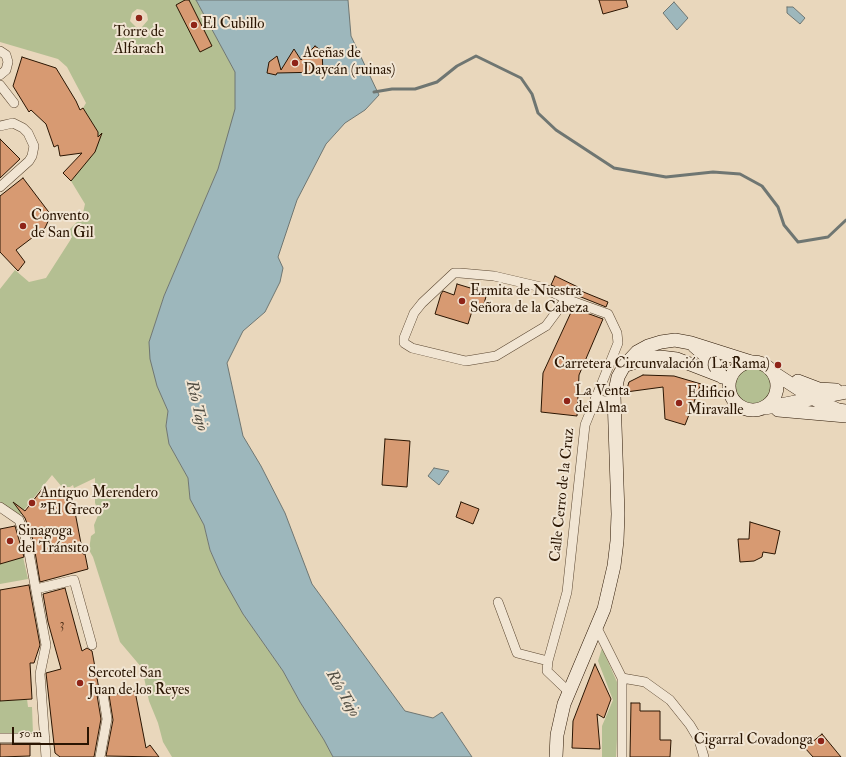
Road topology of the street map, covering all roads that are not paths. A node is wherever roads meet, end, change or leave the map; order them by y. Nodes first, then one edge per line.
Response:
1 (0, 51) edge
2 (0, 75) edge
3 (0, 86) edge
4 (14, 103) dead end
5 (0, 126) edge
6 (0, 187) edge
7 (566, 299) junction
8 (692, 343) junction
9 (751, 362) junction
10 (624, 366) junction
11 (774, 373) junction
12 (721, 376) junction
13 (729, 387) junction
14 (846, 391) edge
15 (595, 399) junction
16 (814, 399) junction
17 (614, 403) junction
18 (765, 408) junction
19 (846, 411) edge
20 (846, 416) edge
21 (0, 507) edge
22 (34, 585) junction
23 (498, 602) dead end
24 (597, 628) junction
25 (92, 645) dead end
26 (548, 661) junction
27 (622, 678) junction
28 (569, 692) junction
29 (103, 694) dead end
30 (0, 738) edge
31 (45, 738) junction
32 (46, 757) edge
33 (100, 757) edge
34 (556, 757) edge
35 (622, 757) edge
36 (704, 757) edge

1 - 2 street
3 - 4 street
5 - 6 street
7 - 7 street
7 - 15 street, Calle Cerro de la Cruz
8 - 9 main road
8 - 10 main road
8 - 12 main road
9 - 11 main road
9 - 13 main road
10 - 12 main road
10 - 17 main road
11 - 14 main road
11 - 16 main road
11 - 18 main road
12 - 13 main road
13 - 18 main road
14 - 16 main road
15 - 17 street
15 - 26 street, Calle Cerro de la Cruz
16 - 18 main road
16 - 19 main road
17 - 24 main road
18 - 20 main road
21 - 22 street
22 - 25 street
22 - 31 street
23 - 26 street
24 - 27 street
24 - 28 main road
26 - 28 street
27 - 35 street
27 - 36 street
28 - 34 main road
29 - 33 street
30 - 31 street
31 - 32 street

